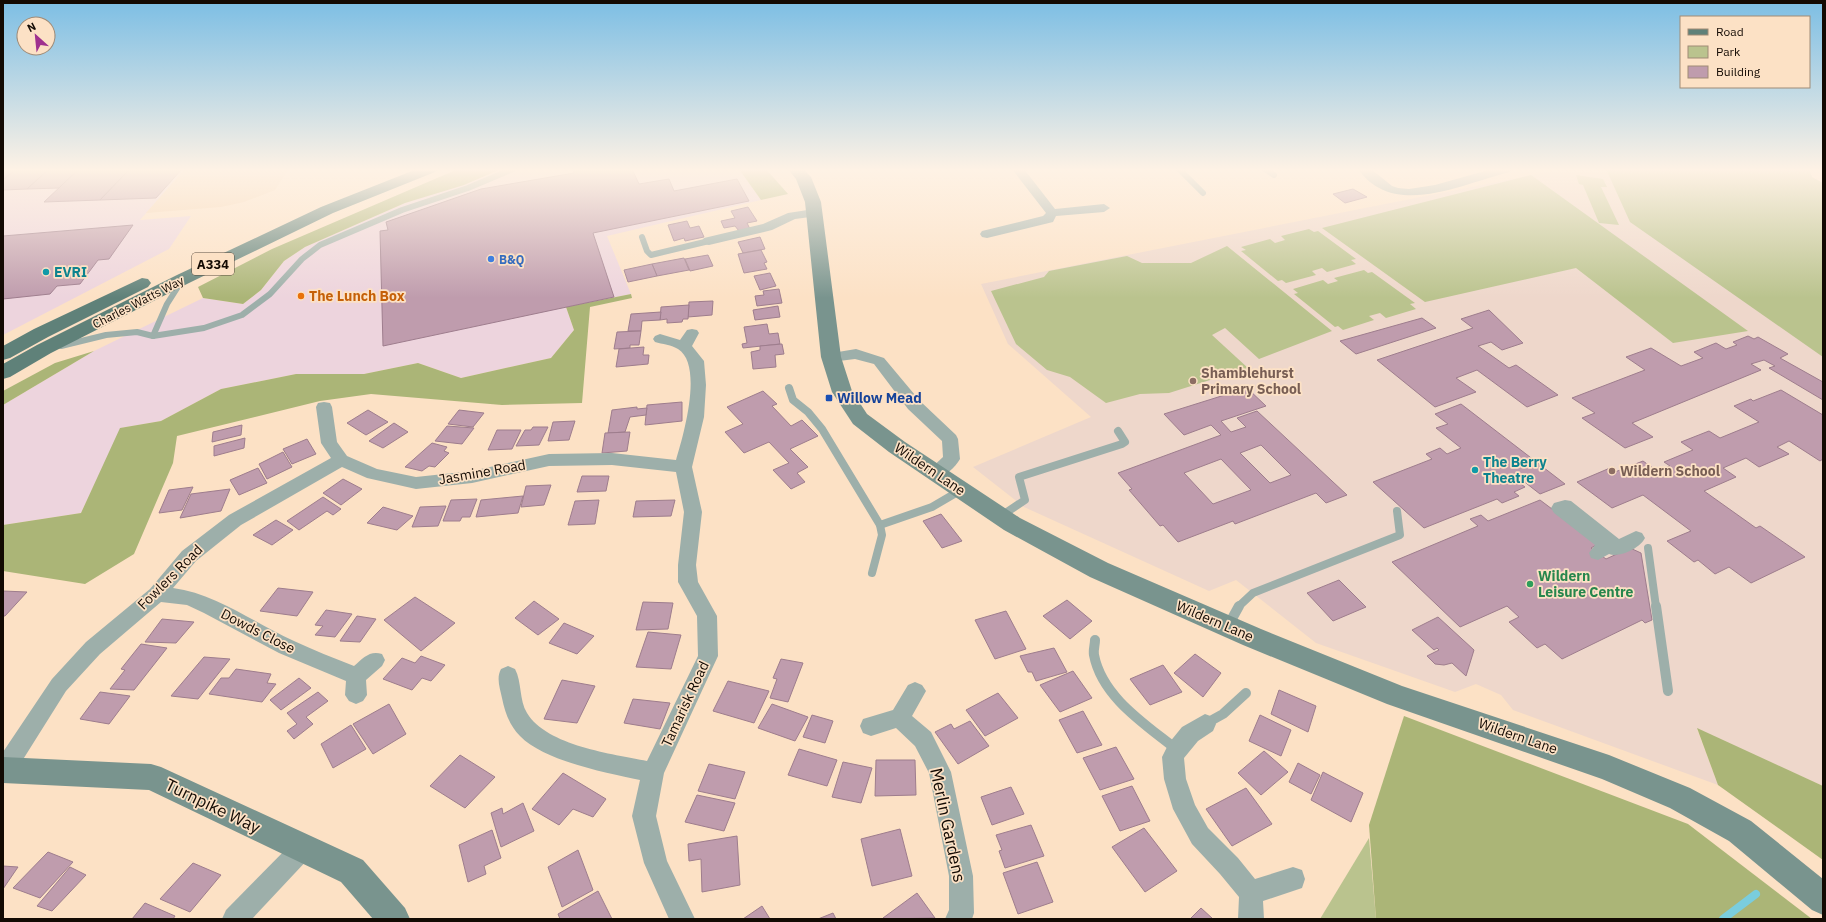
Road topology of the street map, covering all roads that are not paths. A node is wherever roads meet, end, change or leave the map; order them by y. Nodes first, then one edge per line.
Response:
1 (294, 212) edge
2 (323, 212) edge
3 (397, 212) edge
4 (1062, 212) edge
5 (1052, 213) joint
6 (814, 214) joint
7 (987, 234) dead end
8 (716, 236) joint
9 (642, 237) dead end
10 (182, 279) junction
11 (153, 336) junction
12 (660, 339) dead end
13 (44, 349) junction
14 (3, 354) edge
15 (831, 357) junction
16 (3, 373) edge
17 (789, 388) dead end
18 (324, 407) dead end
19 (1118, 431) dead end
20 (341, 460) junction
21 (683, 467) junction
22 (936, 472) junction
23 (962, 489) junction
24 (1397, 511) dead end
25 (1001, 516) junction
26 (880, 525) junction
27 (1642, 543) joint
28 (1614, 550) dead end
29 (872, 573) dead end
30 (157, 594) junction
31 (1228, 627) junction
32 (1095, 640) dead end
33 (375, 660) dead end
34 (508, 675) dead end
35 (916, 691) dead end
36 (1668, 691) dead end
37 (1246, 693) dead end
38 (900, 718) junction
39 (1205, 724) joint
40 (871, 726) dead end
41 (1177, 750) junction
42 (4, 770) edge
43 (652, 773) junction
44 (302, 849) junction
45 (1293, 879) dead end
46 (1251, 893) junction
47 (1823, 899) edge
48 (235, 919) edge
49 (394, 919) edge
50 (682, 919) edge
51 (958, 919) edge
52 (1250, 919) edge

1 - 14 main road, Charles Watts Way / A334
2 - 10 main road, Charles Watts Way / A334
3 - 11 lane
4 - 5 street
5 - 7 street
6 - 8 street
6 - 15 street, Wildern Lane
8 - 9 lane
10 - 11 lane
10 - 13 main road, Charles Watts Way / A334
11 - 13 lane
12 - 21 street, Tamarisk Road
13 - 16 main road, Charles Watts Way / A334
15 - 22 street, Wildern Lane
15 - 22 street
17 - 26 lane
18 - 20 street
19 - 25 lane
20 - 21 street, Jasmine Road
20 - 30 street, Fowlers Road
21 - 43 street, Tamarisk Road
22 - 23 street, Wildern Lane
23 - 25 street, Wildern Lane
23 - 26 lane
24 - 31 lane
25 - 31 street, Wildern Lane
26 - 29 lane
27 - 28 street
27 - 36 lane
30 - 33 street, Dowds Close
30 - 42 street, Fowlers Road
31 - 47 street, Wildern Lane
32 - 41 lane
34 - 43 street
35 - 38 street
37 - 39 lane
38 - 40 street
38 - 51 street, Merlin Gardens
39 - 41 street
41 - 46 street
42 - 44 street, Turnpike Way
43 - 50 street, Tamarisk Road
44 - 48 street
44 - 49 street, Turnpike Way
45 - 46 street
46 - 52 street

